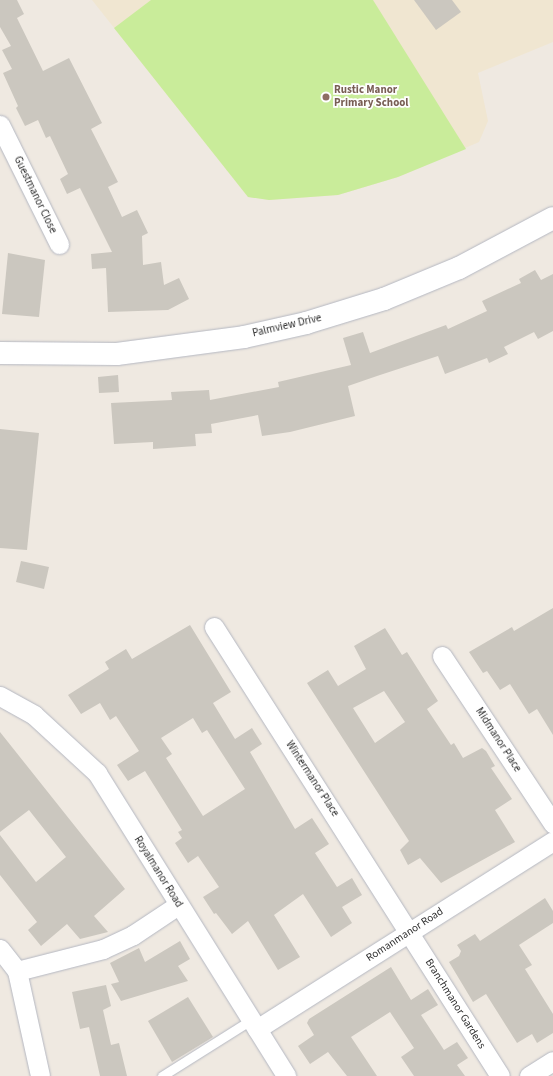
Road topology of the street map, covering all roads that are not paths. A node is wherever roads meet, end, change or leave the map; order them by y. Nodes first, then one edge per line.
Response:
1 (0, 125) edge
2 (553, 218) edge
3 (59, 244) dead end
4 (0, 353) edge
5 (214, 627) dead end
6 (442, 656) dead end
7 (0, 696) edge
8 (553, 824) edge
9 (553, 841) edge
10 (178, 905) junction
11 (410, 932) junction
12 (0, 949) edge
13 (17, 971) junction
14 (254, 1025) junction
15 (553, 1061) edge
16 (40, 1076) edge
17 (162, 1076) edge
18 (286, 1076) edge
19 (500, 1076) edge
20 (529, 1076) edge

1 - 3 street, Guestmanor Close
2 - 4 street, Palmview Drive
5 - 11 street, Wintermanor Place
6 - 8 street, Midmanor Place
7 - 10 street, Royalmanor Road
9 - 11 street, Romanmanor Road
10 - 13 street
10 - 14 street, Royalmanor Road
11 - 14 street, Romanmanor Road
11 - 19 street, Branchmanor Gardens
12 - 13 street
13 - 16 street
14 - 17 lane
14 - 18 street, Royalmanor Road
15 - 20 street

